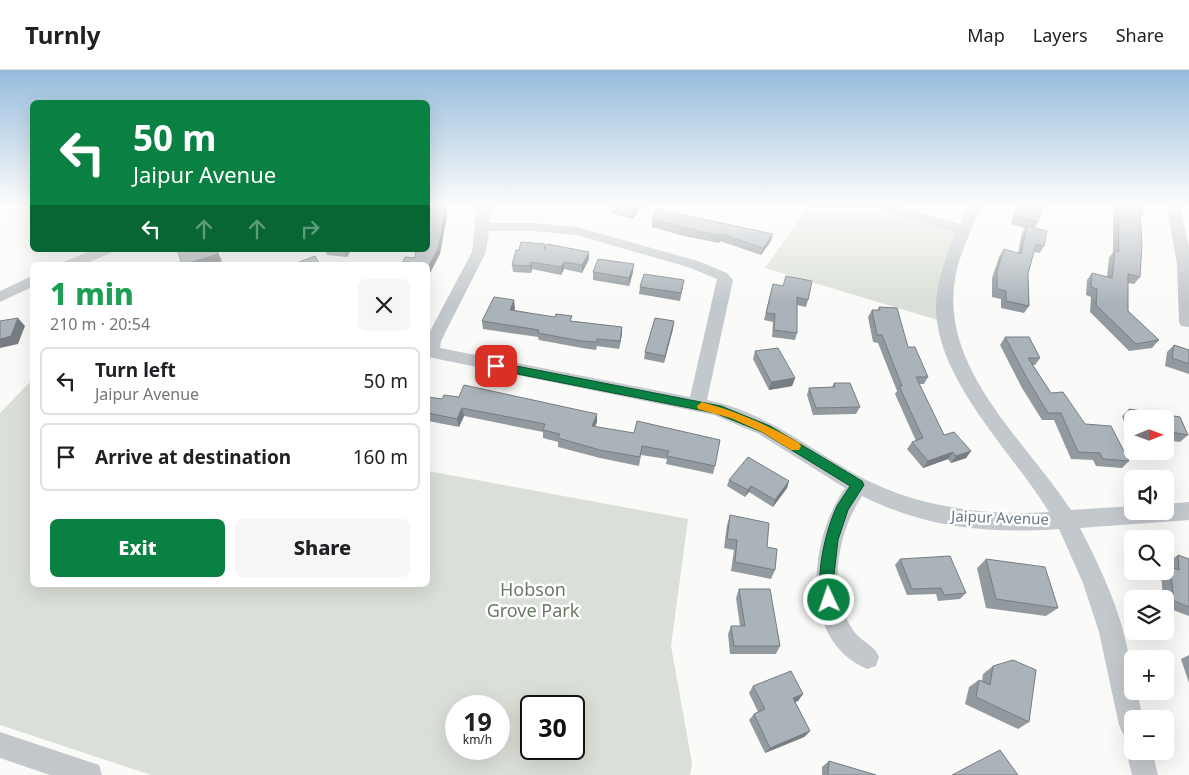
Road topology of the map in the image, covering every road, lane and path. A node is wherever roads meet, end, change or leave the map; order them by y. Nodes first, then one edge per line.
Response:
1 (481, 237) edge
2 (602, 237) edge
3 (962, 237) edge
4 (1180, 237) edge
5 (101, 252) edge
6 (76, 262) edge
7 (30, 282) edge
8 (0, 297) edge
9 (1187, 322) dead end
10 (697, 405) junction
11 (858, 485) junction
12 (1189, 511) edge
13 (1064, 519) junction
14 (868, 657) dead end
15 (1129, 710) edge
16 (0, 745) edge
17 (1141, 760) edge
18 (89, 775) edge
19 (1145, 775) edge

1 - 10 street, Jaipur Avenue
2 - 10 street
3 - 13 street
4 - 9 street
5 - 6 street
7 - 8 street
10 - 11 street, Jaipur Avenue
11 - 13 street, Jaipur Avenue
11 - 14 street
12 - 13 street
13 - 15 street
16 - 18 street
17 - 19 street

